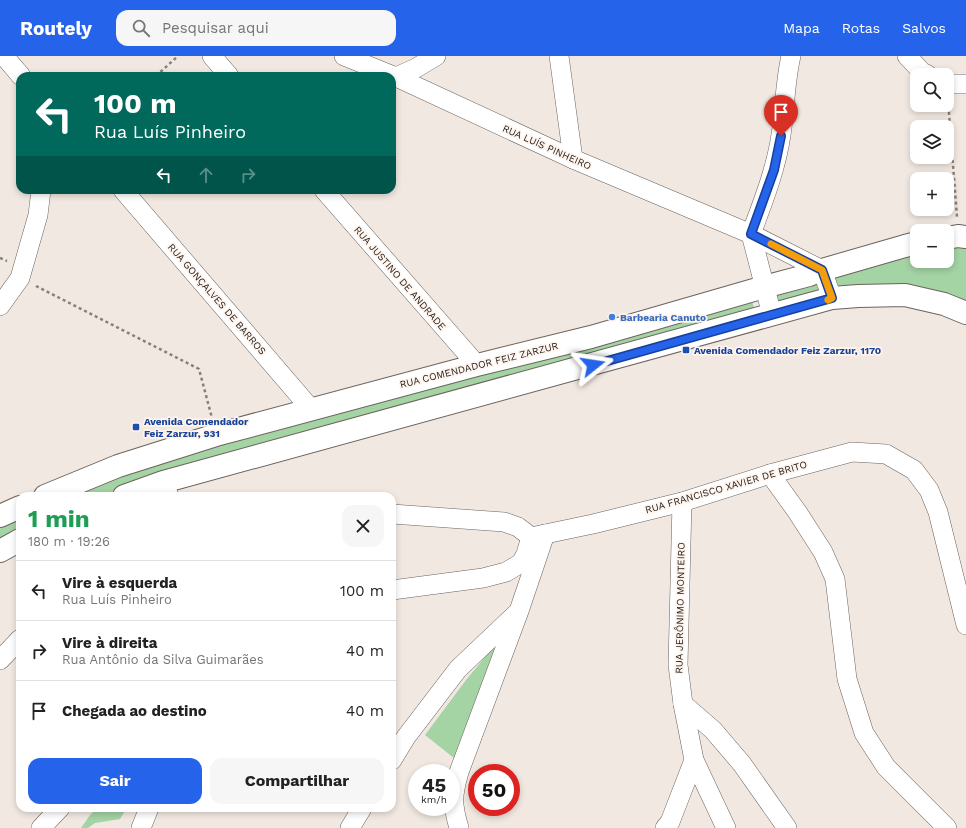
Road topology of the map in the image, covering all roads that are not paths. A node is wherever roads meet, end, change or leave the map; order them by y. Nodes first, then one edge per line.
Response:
1 (4, 56) edge
2 (212, 56) edge
3 (344, 56) edge
4 (436, 56) edge
5 (559, 56) edge
6 (791, 56) edge
7 (907, 56) edge
8 (926, 68) edge
9 (18, 72) edge
10 (226, 72) edge
11 (384, 72) edge
12 (396, 77) joint
13 (954, 84) edge
14 (966, 84) edge
15 (573, 159) junction
16 (41, 194) edge
17 (127, 194) edge
18 (327, 194) edge
19 (751, 234) junction
20 (910, 245) edge
21 (822, 270) junction
22 (764, 287) junction
23 (832, 298) junction
24 (0, 306) edge
25 (966, 313) edge
26 (772, 315) junction
27 (477, 365) junction
28 (311, 409) junction
29 (770, 474) junction
30 (166, 489) edge
31 (55, 492) edge
32 (148, 492) edge
33 (682, 502) junction
34 (16, 509) edge
35 (396, 514) edge
36 (0, 516) edge
37 (538, 536) junction
38 (16, 542) edge
39 (0, 550) edge
40 (396, 589) edge
41 (519, 611) junction
42 (966, 625) edge
43 (16, 643) edge
44 (0, 660) edge
45 (683, 704) junction
46 (396, 753) edge
47 (694, 760) junction
48 (56, 812) edge
49 (147, 812) edge
50 (360, 812) edge
51 (41, 828) edge
52 (141, 828) edge
53 (350, 828) edge
54 (459, 828) edge
55 (665, 828) edge
56 (726, 828) edge
57 (787, 828) edge
58 (948, 828) edge

1 - 9 street
2 - 10 street
3 - 11 street, RUA LUÍS PINHEIRO
4 - 12 street
5 - 15 street
6 - 19 street
7 - 8 street
12 - 15 street, RUA LUÍS PINHEIRO
13 - 14 street
15 - 19 street, RUA LUÍS PINHEIRO
16 - 24 street
17 - 28 street, RUA GONÇALVES DE BARROS
18 - 27 street, RUA JUSTINO DE ANDRADE
19 - 21 street, RUA LUÍS PINHEIRO
19 - 22 street
20 - 21 main road, RUA COMENDADOR FEIZ ZARZUR
21 - 22 main road, RUA COMENDADOR FEIZ ZARZUR
21 - 23 street
22 - 26 street
22 - 27 main road, RUA COMENDADOR FEIZ ZARZUR
23 - 25 main road
23 - 26 main road
26 - 30 main road
27 - 28 main road, RUA COMENDADOR FEIZ ZARZUR
28 - 31 main road, RUA COMENDADOR FEIZ ZARZUR
29 - 33 street, RUA FRANCISCO XAVIER DE BRITO
29 - 42 street, RUA FRANCISCO XAVIER DE BRITO
29 - 58 street
30 - 32 main road
33 - 37 street, RUA FRANCISCO XAVIER DE BRITO
33 - 45 street, RUA JERÔNIMO MONTEIRO
34 - 36 main road
35 - 37 street
37 - 40 street
37 - 41 street
38 - 39 main road
41 - 46 street
41 - 54 street
43 - 44 street
45 - 47 street, RUA JERÔNIMO MONTEIRO
45 - 57 street
47 - 55 street
47 - 56 street, RUA JERÔNIMO MONTEIRO
48 - 51 street
49 - 52 street
50 - 53 street

